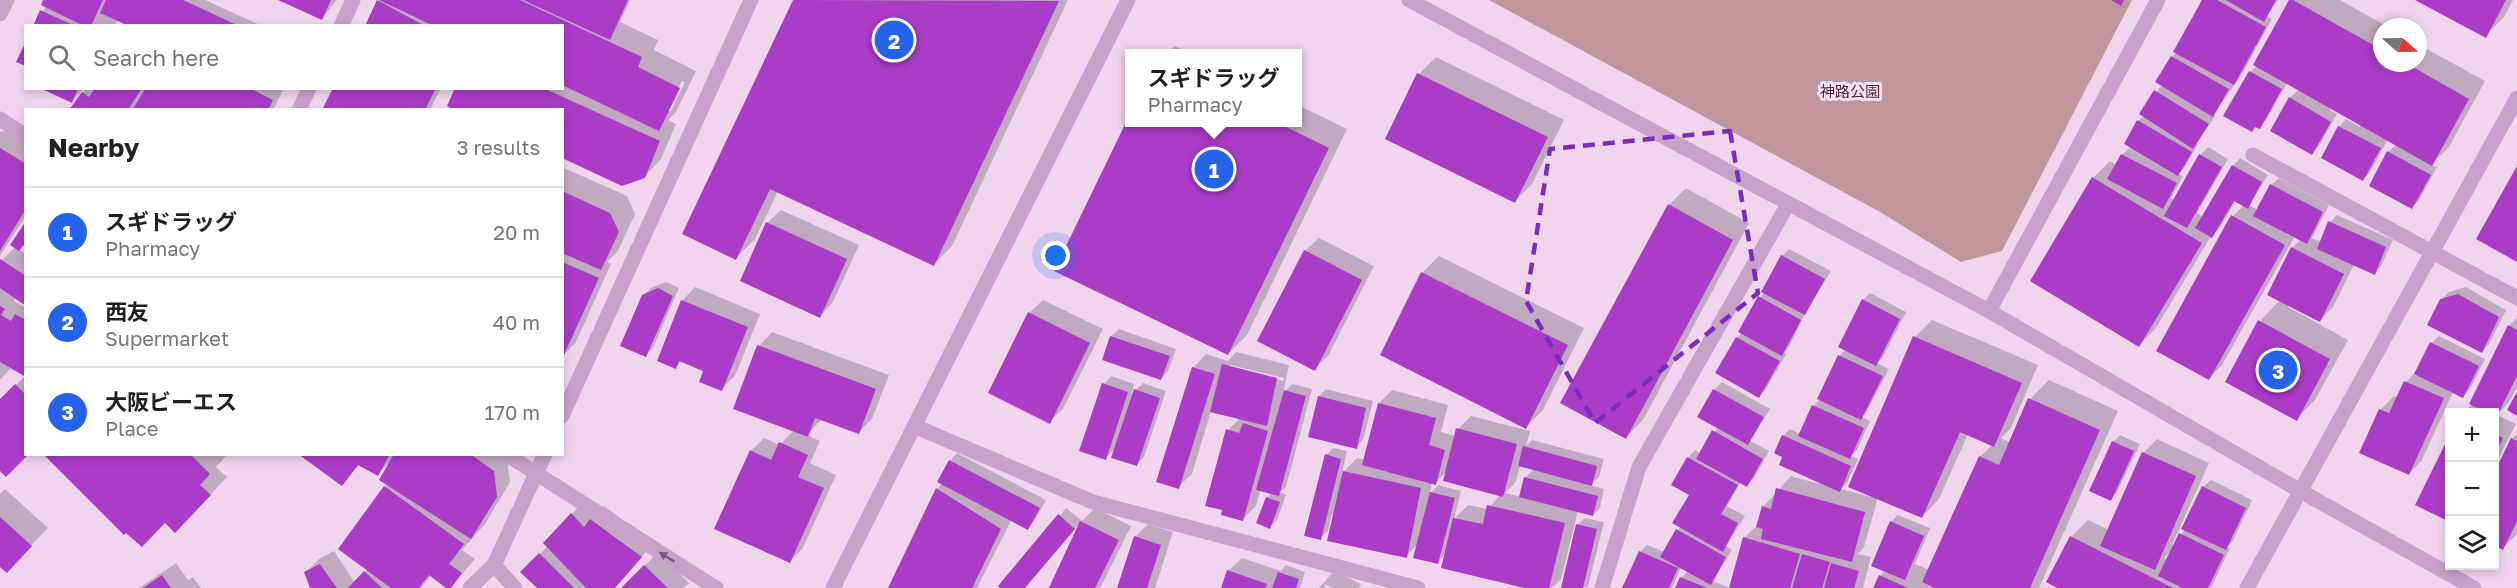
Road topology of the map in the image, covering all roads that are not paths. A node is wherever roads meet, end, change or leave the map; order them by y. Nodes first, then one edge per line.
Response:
1 (7, 0) edge
2 (353, 0) edge
3 (751, 0) edge
4 (1128, 0) edge
5 (1409, 0) edge
6 (2158, 0) edge
7 (0, 14) edge
8 (341, 24) edge
9 (308, 90) edge
10 (2517, 98) edge
11 (300, 108) edge
12 (0, 120) edge
13 (24, 135) edge
14 (2253, 155) dead end
15 (1788, 204) junction
16 (2432, 250) junction
17 (2517, 298) edge
18 (1989, 311) junction
19 (564, 412) edge
20 (914, 426) junction
21 (509, 456) edge
22 (544, 456) edge
23 (536, 474) junction
24 (2302, 492) junction
25 (494, 565) junction
26 (1381, 584) edge
27 (470, 588) edge
28 (515, 588) edge
29 (716, 588) edge
30 (833, 588) edge
31 (1418, 588) edge
32 (1602, 588) edge
33 (2247, 588) edge
34 (2474, 588) edge

1 - 7 street
2 - 8 street
3 - 19 street
4 - 20 street
5 - 15 street
6 - 18 street
9 - 11 street
10 - 16 street
12 - 13 street
14 - 16 street
15 - 18 street
15 - 32 street
16 - 17 street
16 - 24 street
18 - 24 street
20 - 26 street
20 - 30 street
21 - 23 street
22 - 23 street
23 - 25 street
29 -> 23 street
24 - 33 street
24 - 34 street
25 - 27 street
25 - 28 street
26 - 31 street

